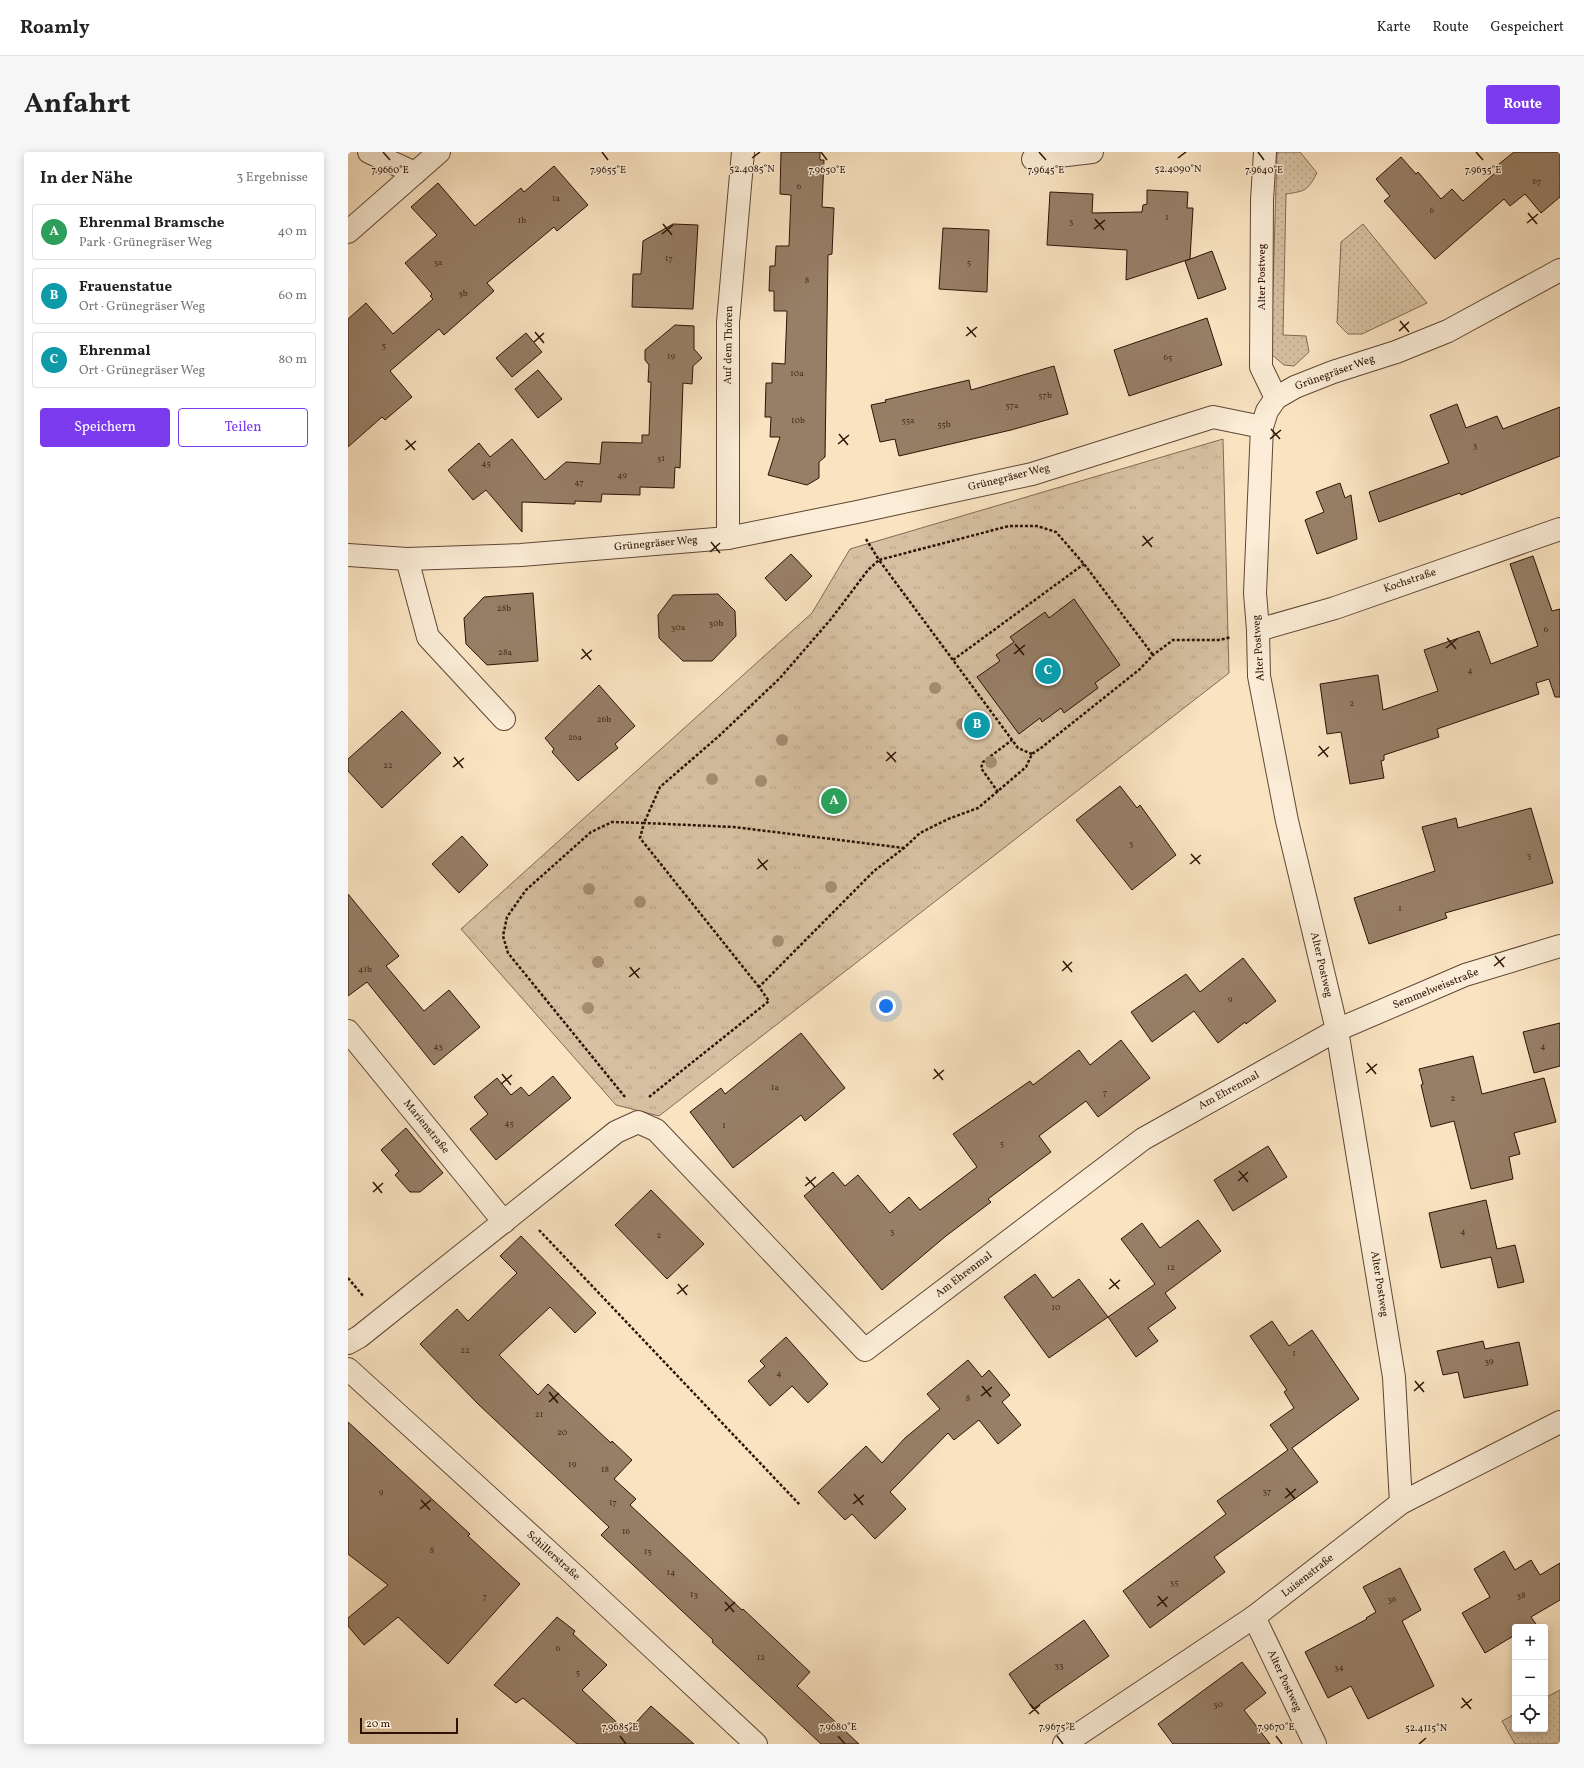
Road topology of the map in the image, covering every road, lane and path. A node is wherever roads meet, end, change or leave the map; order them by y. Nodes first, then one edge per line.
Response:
1 (369, 152) edge
2 (439, 152) edge
3 (743, 152) edge
4 (1092, 152) edge
5 (1265, 152) edge
6 (1033, 159) dead end
7 (415, 173) junction
8 (348, 232) edge
9 (1560, 270) edge
10 (1276, 398) junction
11 (1262, 427) junction
12 (1560, 529) edge
13 (728, 538) junction
14 (348, 555) edge
15 (407, 559) junction
16 (879, 560) junction
17 (1084, 564) junction
18 (1258, 630) junction
19 (1153, 655) junction
20 (953, 660) junction
21 (504, 719) dead end
22 (1012, 740) junction
23 (1032, 754) junction
24 (998, 792) junction
25 (644, 823) junction
26 (904, 848) junction
27 (1560, 946) edge
28 (759, 987) junction
29 (1337, 1030) junction
30 (348, 1031) edge
31 (638, 1122) junction
32 (521, 1208) junction
33 (504, 1222) junction
34 (348, 1343) edge
35 (348, 1370) edge
36 (1560, 1422) edge
37 (1400, 1503) junction
38 (800, 1505) dead end
39 (1254, 1617) junction
40 (756, 1744) edge
41 (1064, 1744) edge
42 (1314, 1744) edge

1 - 7 street
2 - 7 street
3 - 13 street, Auf dem Thören
4 - 6 street
5 - 10 street, Alter Postweg
7 - 8 street
9 - 10 street, Grünegräser Weg
10 - 11 street, Grünegräser Weg
11 - 13 street, Grünegräser Weg
11 - 18 street, Alter Postweg
12 - 18 street, Kochstraße
13 - 15 street, Grünegräser Weg
14 - 15 street, Grünegräser Weg
15 - 21 street
16 - 17 path
16 - 20 path
16 - 25 path
17 - 19 path
17 - 20 path
18 - 19 path
18 - 29 street, Alter Postweg
19 - 23 path
20 - 22 path
22 - 23 path
22 - 24 path
23 - 24 path
24 - 26 path
25 - 26 path
25 - 28 path
25 - 31 path
26 - 28 path
27 - 29 street, Semmelweisstraße
28 - 31 path
29 - 31 street, Am Ehrenmal
29 - 37 street, Alter Postweg
30 - 33 street, Marienstraße
31 - 32 street
32 - 33 street
32 - 38 path
33 - 34 street
35 - 40 street, Schillerstraße
36 - 37 street, Luisenstraße
37 - 39 street, Luisenstraße
39 - 41 street, Luisenstraße
39 - 42 street, Alter Postweg

